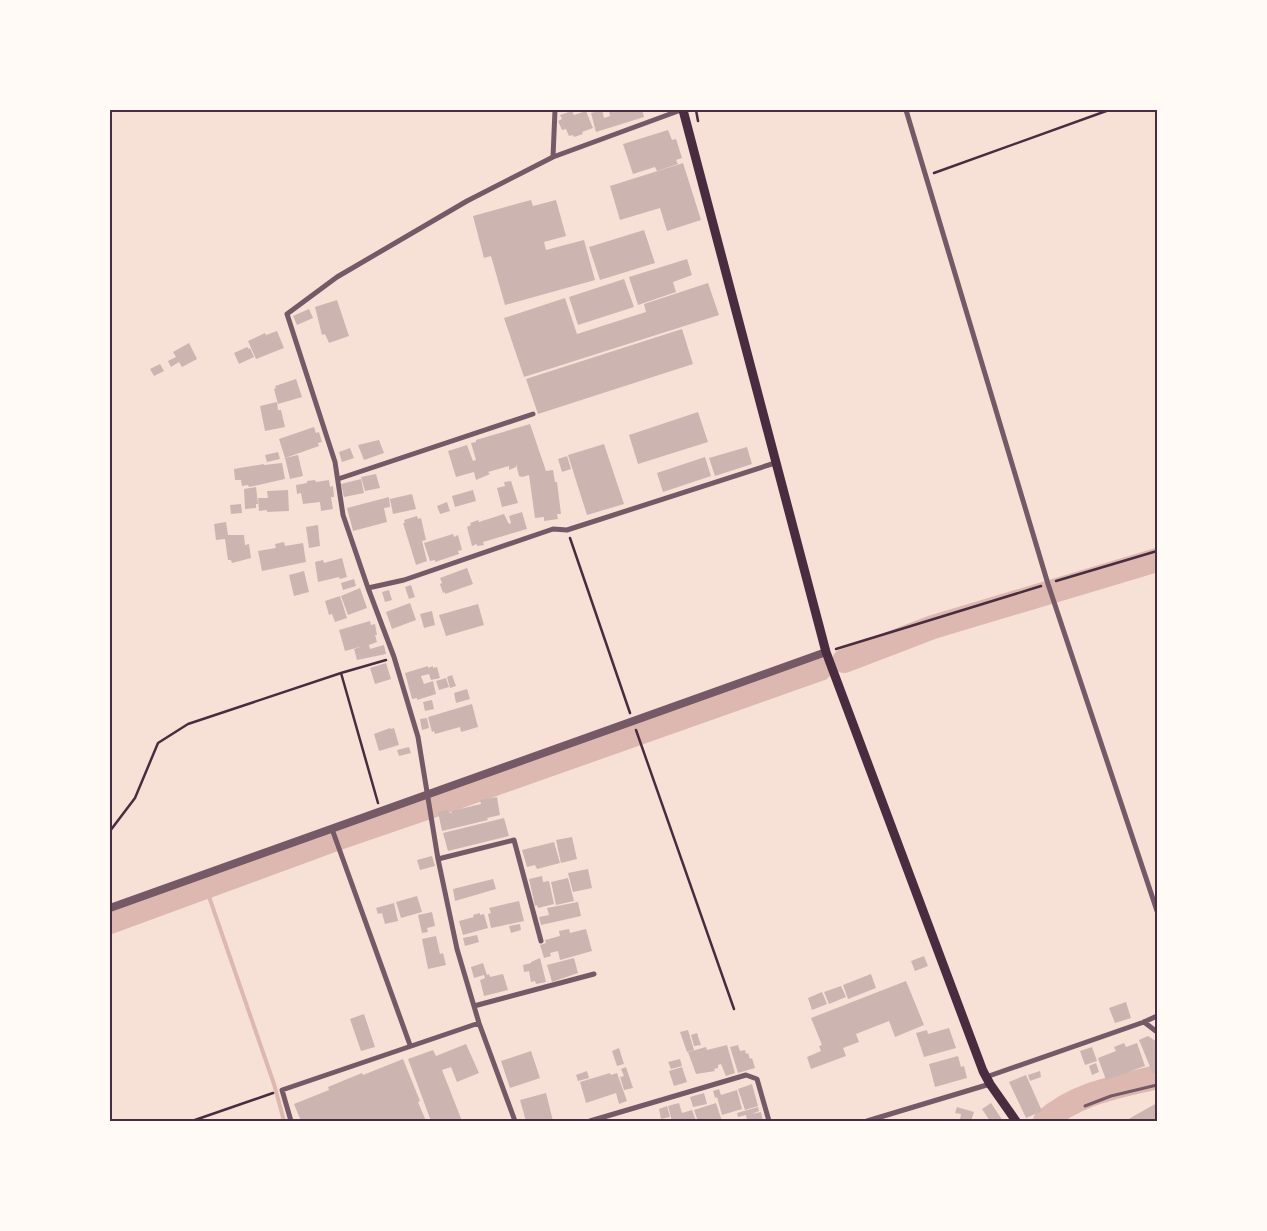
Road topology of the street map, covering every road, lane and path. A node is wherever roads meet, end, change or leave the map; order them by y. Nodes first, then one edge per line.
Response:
1 (555, 110) edge
2 (682, 110) edge
3 (696, 110) edge
4 (906, 110) edge
5 (1109, 110) edge
6 (700, 128) dead end
7 (553, 157) junction
8 (925, 177) junction
9 (533, 414) dead end
10 (775, 463) junction
11 (338, 478) junction
12 (567, 530) junction
13 (1157, 550) edge
14 (1049, 586) junction
15 (368, 588) junction
16 (835, 643) dead end
17 (837, 649) junction
18 (826, 652) junction
19 (838, 654) dead end
20 (394, 657) junction
21 (341, 673) junction
22 (633, 721) junction
23 (636, 730) dead end
24 (428, 798) junction
25 (380, 812) junction
26 (110, 831) edge
27 (333, 833) junction
28 (438, 858) junction
29 (110, 908) edge
30 (1157, 911) edge
31 (541, 942) dead end
32 (594, 974) dead end
33 (474, 1006) junction
34 (734, 1008) dead end
35 (1157, 1016) edge
36 (1144, 1022) junction
37 (479, 1023) junction
38 (1157, 1032) edge
39 (410, 1045) junction
40 (988, 1081) junction
41 (1157, 1085) edge
42 (268, 1095) dead end
43 (1086, 1106) dead end
44 (192, 1121) edge
45 (292, 1121) edge
46 (515, 1121) edge
47 (590, 1121) edge
48 (769, 1121) edge
49 (867, 1121) edge
50 (1016, 1121) edge

1 - 7 street
2 - 7 street
2 - 10 main road
3 - 6 path
4 - 8 street
5 - 8 path
7 - 11 street
8 - 14 street
9 - 11 street
10 - 12 street
10 - 18 main road
11 - 15 street
12 - 15 street
12 - 22 path
13 - 14 path
14 - 17 path
14 - 30 street
15 - 20 street
16 - 17 path
17 - 18 path
17 - 19 path
18 - 22 street
18 - 40 main road
20 - 21 path
20 - 24 street
21 - 25 path
21 - 26 path
22 - 24 street
23 - 34 path
24 - 25 street
24 - 28 street
25 - 27 street
27 - 29 street
27 - 39 street
28 - 31 street
28 - 33 street
32 - 33 street
33 - 37 street
35 - 36 street
36 - 38 street
36 - 40 street
37 - 39 street
37 - 46 street
39 - 45 street
40 - 49 street
40 - 50 main road
41 - 43 lane
42 - 44 path
47 - 48 street

